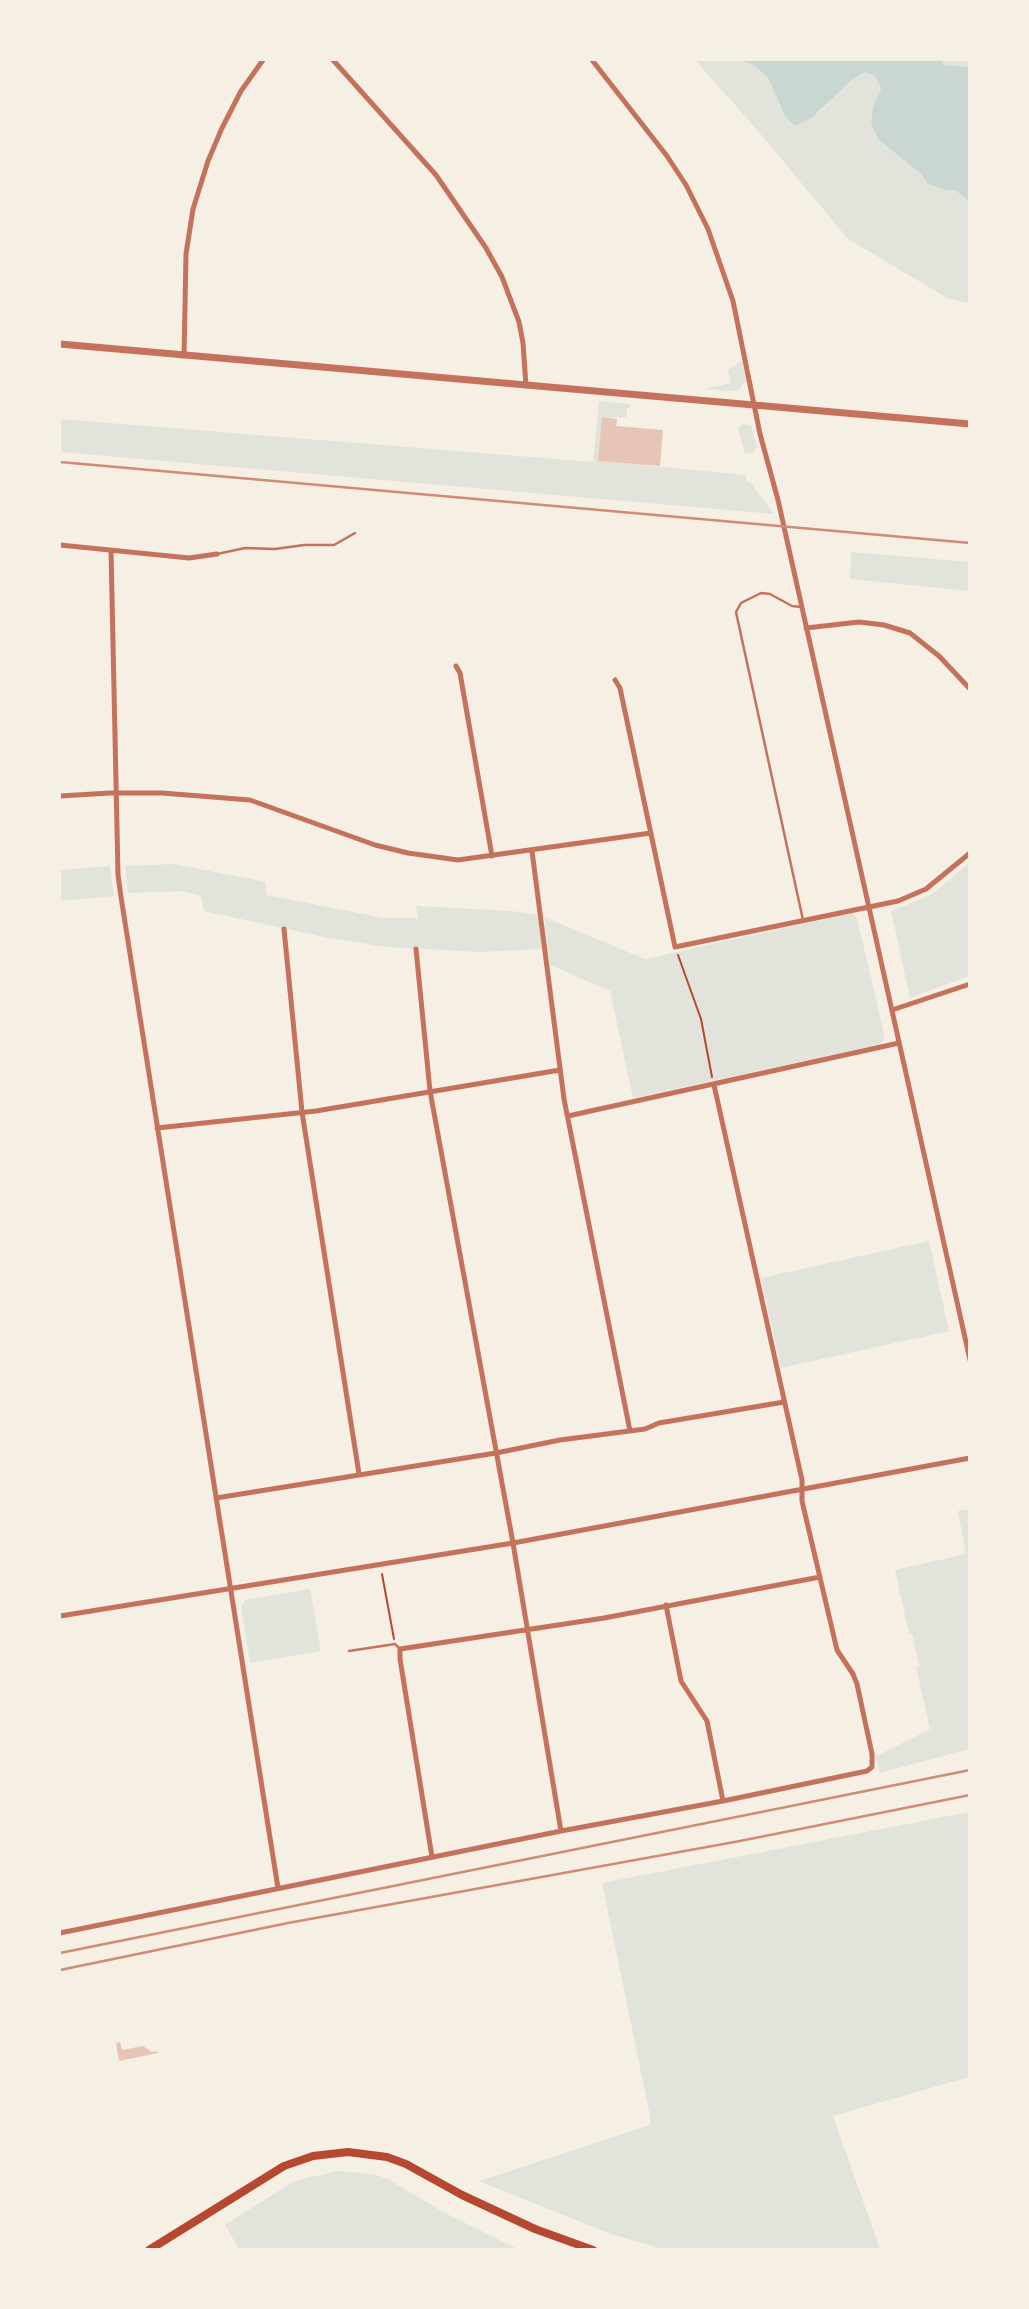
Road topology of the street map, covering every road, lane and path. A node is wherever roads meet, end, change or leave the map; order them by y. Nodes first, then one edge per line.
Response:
1 (263, 60) edge
2 (333, 60) edge
3 (592, 60) edge
4 (60, 344) edge
5 (184, 356) junction
6 (526, 386) junction
7 (755, 406) junction
8 (970, 425) edge
9 (355, 533) dead end
10 (60, 545) edge
11 (111, 550) junction
12 (217, 554) joint
13 (801, 607) junction
14 (806, 628) junction
15 (456, 666) dead end
16 (615, 680) dead end
17 (970, 689) edge
18 (116, 793) junction
19 (60, 796) edge
20 (651, 833) junction
21 (532, 851) junction
22 (970, 853) edge
23 (492, 856) junction
24 (869, 908) junction
25 (803, 920) junction
26 (284, 929) dead end
27 (675, 947) junction
28 (416, 949) dead end
29 (970, 984) edge
30 (892, 1010) junction
31 (899, 1043) junction
32 (559, 1070) junction
33 (714, 1085) junction
34 (430, 1091) junction
35 (302, 1112) junction
36 (568, 1116) junction
37 (157, 1128) junction
38 (970, 1360) edge
39 (784, 1402) junction
40 (630, 1431) junction
41 (496, 1454) junction
42 (970, 1458) edge
43 (359, 1474) junction
44 (802, 1491) junction
45 (216, 1498) junction
46 (513, 1543) junction
47 (382, 1574) dead end
48 (820, 1577) junction
49 (231, 1589) junction
50 (666, 1605) junction
51 (60, 1616) edge
52 (528, 1630) junction
53 (400, 1648) junction
54 (349, 1651) dead end
55 (723, 1801) junction
56 (561, 1831) junction
57 (432, 1857) junction
58 (278, 1888) junction
59 (60, 1933) edge
60 (149, 2249) edge
61 (593, 2249) edge

1 - 5 street
2 - 6 street
3 - 7 street
4 - 5 street
5 - 6 street
6 - 7 street
7 - 8 street
7 - 13 street
9 - 12 lane
10 - 11 street
11 - 12 street
11 - 18 street
13 - 14 street
13 - 25 lane
14 - 17 street
14 - 24 street
15 - 23 street
16 - 20 street
18 - 19 street
18 - 23 street
18 - 37 street
20 - 21 street
20 - 27 street
21 - 23 street
21 - 32 street
22 - 24 street
24 - 25 street
24 - 30 street
25 - 27 street
26 - 35 street
27 - 33 path
28 - 34 street
29 - 30 street
30 - 31 street
31 - 33 street
31 - 38 street
32 - 34 street
32 - 36 street
33 - 36 street
33 - 39 street
34 - 35 street
34 - 41 street
35 - 37 street
35 - 43 street
36 - 40 street
37 - 45 street
39 - 40 street
39 - 44 street
40 - 41 street
41 - 43 street
41 - 46 street
42 - 44 street
43 - 45 street
44 - 46 street
44 - 48 street
45 - 49 street
46 - 49 street
46 - 52 street
47 - 53 path
48 - 50 street
48 - 55 street
49 - 51 street
49 - 58 street
50 - 52 street
50 - 55 street
52 - 53 street
52 - 56 street
53 - 54 lane
53 - 57 street
55 - 56 street
56 - 57 street
57 - 58 street
58 - 59 street
60 - 61 main road

